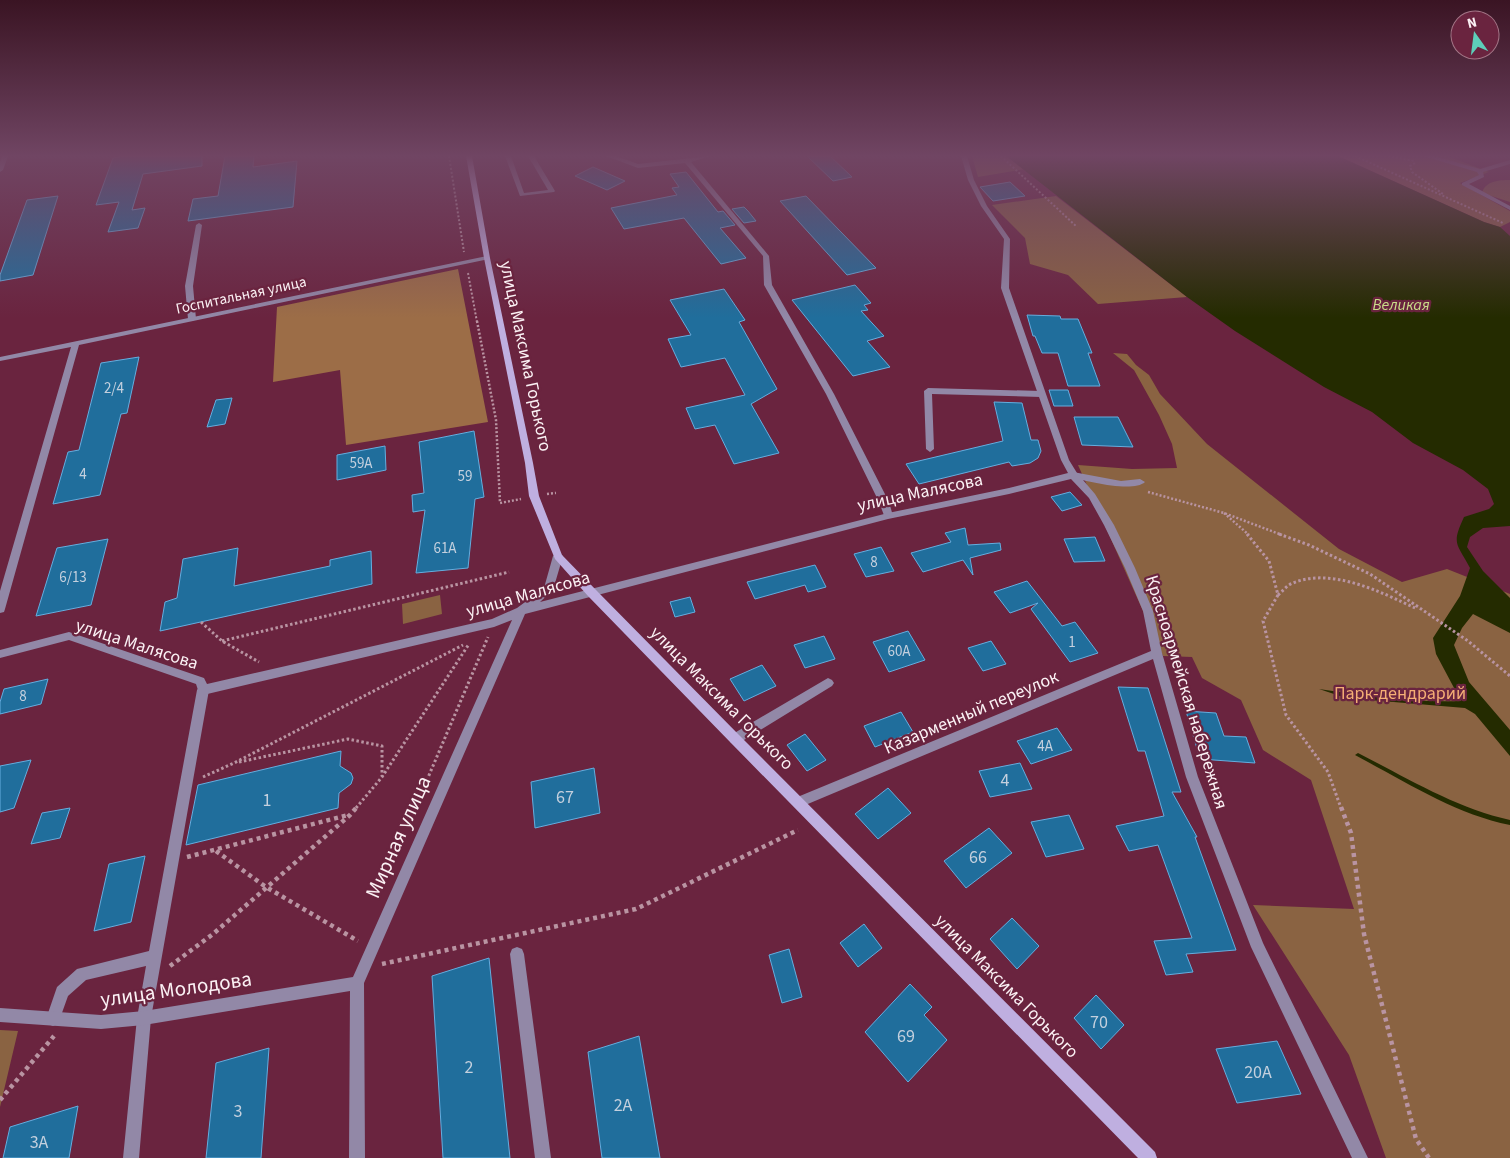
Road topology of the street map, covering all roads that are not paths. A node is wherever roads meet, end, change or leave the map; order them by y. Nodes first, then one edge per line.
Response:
1 (479, 210) edge
2 (728, 210) edge
3 (987, 210) edge
4 (199, 225) dead end
5 (487, 258) junction
6 (192, 319) junction
7 (76, 343) junction
8 (0, 359) edge
9 (1041, 394) junction
10 (930, 449) dead end
11 (1073, 475) junction
12 (1140, 482) dead end
13 (888, 516) junction
14 (558, 556) junction
15 (592, 593) junction
16 (0, 608) edge
17 (521, 611) junction
18 (1156, 653) junction
19 (0, 654) edge
20 (828, 682) dead end
21 (203, 690) junction
22 (735, 739) junction
23 (799, 802) junction
24 (517, 954) dead end
25 (155, 957) junction
26 (356, 984) junction
27 (0, 1015) edge
28 (144, 1018) junction
29 (53, 1019) junction
30 (131, 1158) edge
31 (357, 1158) edge
32 (543, 1158) edge
33 (1149, 1158) edge
34 (1360, 1158) edge

1 - 5 main road, улица Максима Горького
2 - 13 street
3 - 9 street, Красноармейская набережная
4 - 6 street
5 - 6 street, Госпитальная улица
5 - 14 main road, улица Максима Горького
6 - 7 street, Госпитальная улица
7 - 8 street, Госпитальная улица
7 - 16 street
9 - 10 street
9 - 11 street, Красноармейская набережная
11 - 12 street
11 - 13 street, улица Малясова
11 - 18 street, Красноармейская набережная
13 - 15 street, улица Малясова
14 - 15 main road, улица Максима Горького
14 - 17 street, Мирная улица
15 - 17 street, улица Малясова
15 - 22 main road, улица Максима Горького
17 - 21 street, улица Малясова
17 - 26 street, Мирная улица
18 - 23 street, Казарменный переулок
18 - 34 street, Красноармейская набережная
19 - 21 street, улица Малясова
20 - 22 street
21 - 25 street
22 - 23 main road, улица Максима Горького
23 - 33 main road, улица Максима Горького
24 - 32 street
25 - 28 street
25 - 29 street
26 - 28 street, улица Молодова
26 - 31 street, Мирная улица
27 - 29 street, улица Молодова
28 - 29 street, улица Молодова
28 - 30 street

